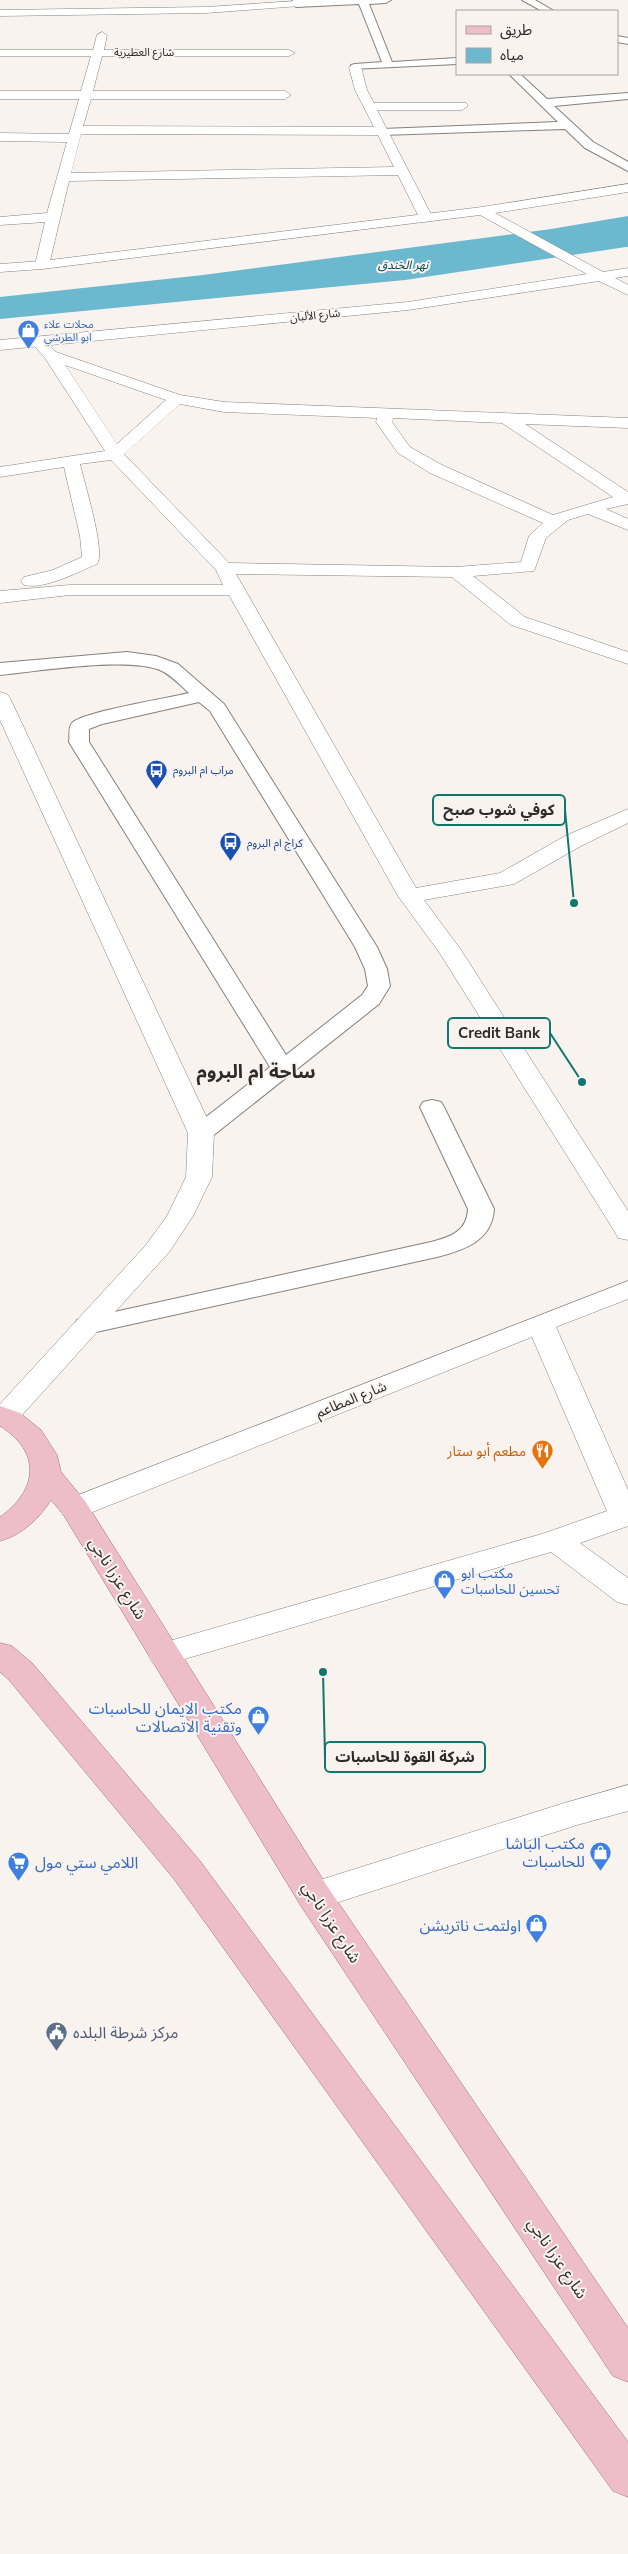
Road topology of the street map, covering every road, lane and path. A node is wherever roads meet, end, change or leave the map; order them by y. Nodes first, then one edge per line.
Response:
1 (111, 0) edge
2 (386, 0) edge
3 (527, 0) edge
4 (363, 1) edge
5 (297, 2) edge
6 (548, 10) edge
7 (0, 13) edge
8 (108, 13) junction
9 (98, 52) junction
10 (289, 52) dead end
11 (0, 53) edge
12 (456, 61) edge
13 (388, 65) junction
14 (355, 67) joint
15 (515, 75) edge
16 (0, 94) edge
17 (87, 95) junction
18 (285, 95) dead end
19 (628, 96) edge
20 (544, 103) junction
21 (462, 106) dead end
22 (369, 107) junction
23 (568, 124) junction
24 (382, 132) junction
25 (76, 134) junction
26 (0, 137) edge
27 (628, 167) edge
28 (401, 171) junction
29 (65, 177) junction
30 (628, 188) edge
31 (482, 211) junction
32 (52, 218) junction
33 (426, 218) junction
34 (0, 220) edge
35 (42, 265) junction
36 (0, 268) edge
37 (628, 272) edge
38 (601, 277) junction
39 (628, 292) edge
40 (38, 342) junction
41 (0, 345) edge
42 (52, 355) junction
43 (177, 399) junction
44 (386, 414) junction
45 (506, 418) junction
46 (628, 423) edge
47 (115, 454) junction
48 (71, 462) junction
49 (0, 472) edge
50 (628, 499) edge
51 (588, 508) junction
52 (555, 522) junction
53 (628, 525) edge
54 (224, 568) junction
55 (456, 572) junction
56 (0, 590) edge
57 (235, 590) junction
58 (0, 597) edge
59 (628, 658) edge
60 (0, 669) edge
61 (202, 696) junction
62 (0, 698) edge
63 (628, 815) edge
64 (408, 896) junction
65 (283, 1069) junction
66 (432, 1107) dead end
67 (201, 1133) junction
68 (628, 1232) edge
69 (628, 1289) edge
70 (541, 1324) junction
71 (87, 1326) junction
72 (2, 1416) edge
73 (47, 1475) junction
74 (74, 1508) junction
75 (0, 1531) edge
76 (556, 1540) junction
77 (628, 1594) edge
78 (0, 1654) edge
79 (164, 1654) junction
80 (628, 1798) edge
81 (314, 1896) junction
82 (628, 2363) edge
83 (628, 2477) edge

1 - 8 street
2 - 4 lane
3 - 6 lane
4 - 5 lane
4 - 13 lane
5 - 8 street
7 - 8 street
8 - 9 street
9 - 10 street, شارع العطيرية
9 - 11 street, شارع العطيرية
9 - 17 street
12 - 13 lane
13 - 14 lane
14 - 22 street
15 - 20 lane
16 - 17 street
17 - 18 street
17 - 25 street
19 - 20 lane
20 - 23 lane
21 - 22 street
22 - 24 street
23 - 24 lane
23 - 27 lane
24 - 25 street
24 - 28 street
25 - 26 street
25 - 29 street
28 - 29 street
28 - 33 street
29 - 32 street
30 - 31 street
31 - 33 street
31 - 38 street
32 - 34 street
32 - 35 street
33 - 35 street
35 - 36 street
37 - 38 street, شارع الألبان
38 - 39 street
38 - 40 street, شارع الألبان
40 - 41 street, شارع الألبان
40 - 42 street
42 - 43 street
42 - 47 street
43 - 44 street
43 - 47 street
44 - 45 street
44 - 52 street
45 - 46 street
45 - 50 street
47 - 48 street
47 - 54 street
48 - 49 street
48 - 56 street
50 - 51 street
51 - 52 street
51 - 53 street
52 - 55 street
54 - 55 street
54 - 57 street
55 - 59 street
57 - 58 street
57 - 64 street
60 - 61 lane
61 - 65 lane
61 - 65 lane
62 - 67 street
63 - 64 street
64 - 68 street
65 - 67 lane
66 - 71 lane
67 - 71 street
69 - 70 street, شارع المطاعم
70 - 74 street, شارع المطاعم
70 - 76 street
71 - 72 street
72 - 73 main road
73 - 74 main road, شارع عزرا ناجي
73 - 75 main road
74 - 79 main road, شارع عزرا ناجي
76 - 77 street
76 - 79 street
78 - 83 main road
79 - 81 main road, شارع عزرا ناجي
80 - 81 street
81 - 82 main road, شارع عزرا ناجي

